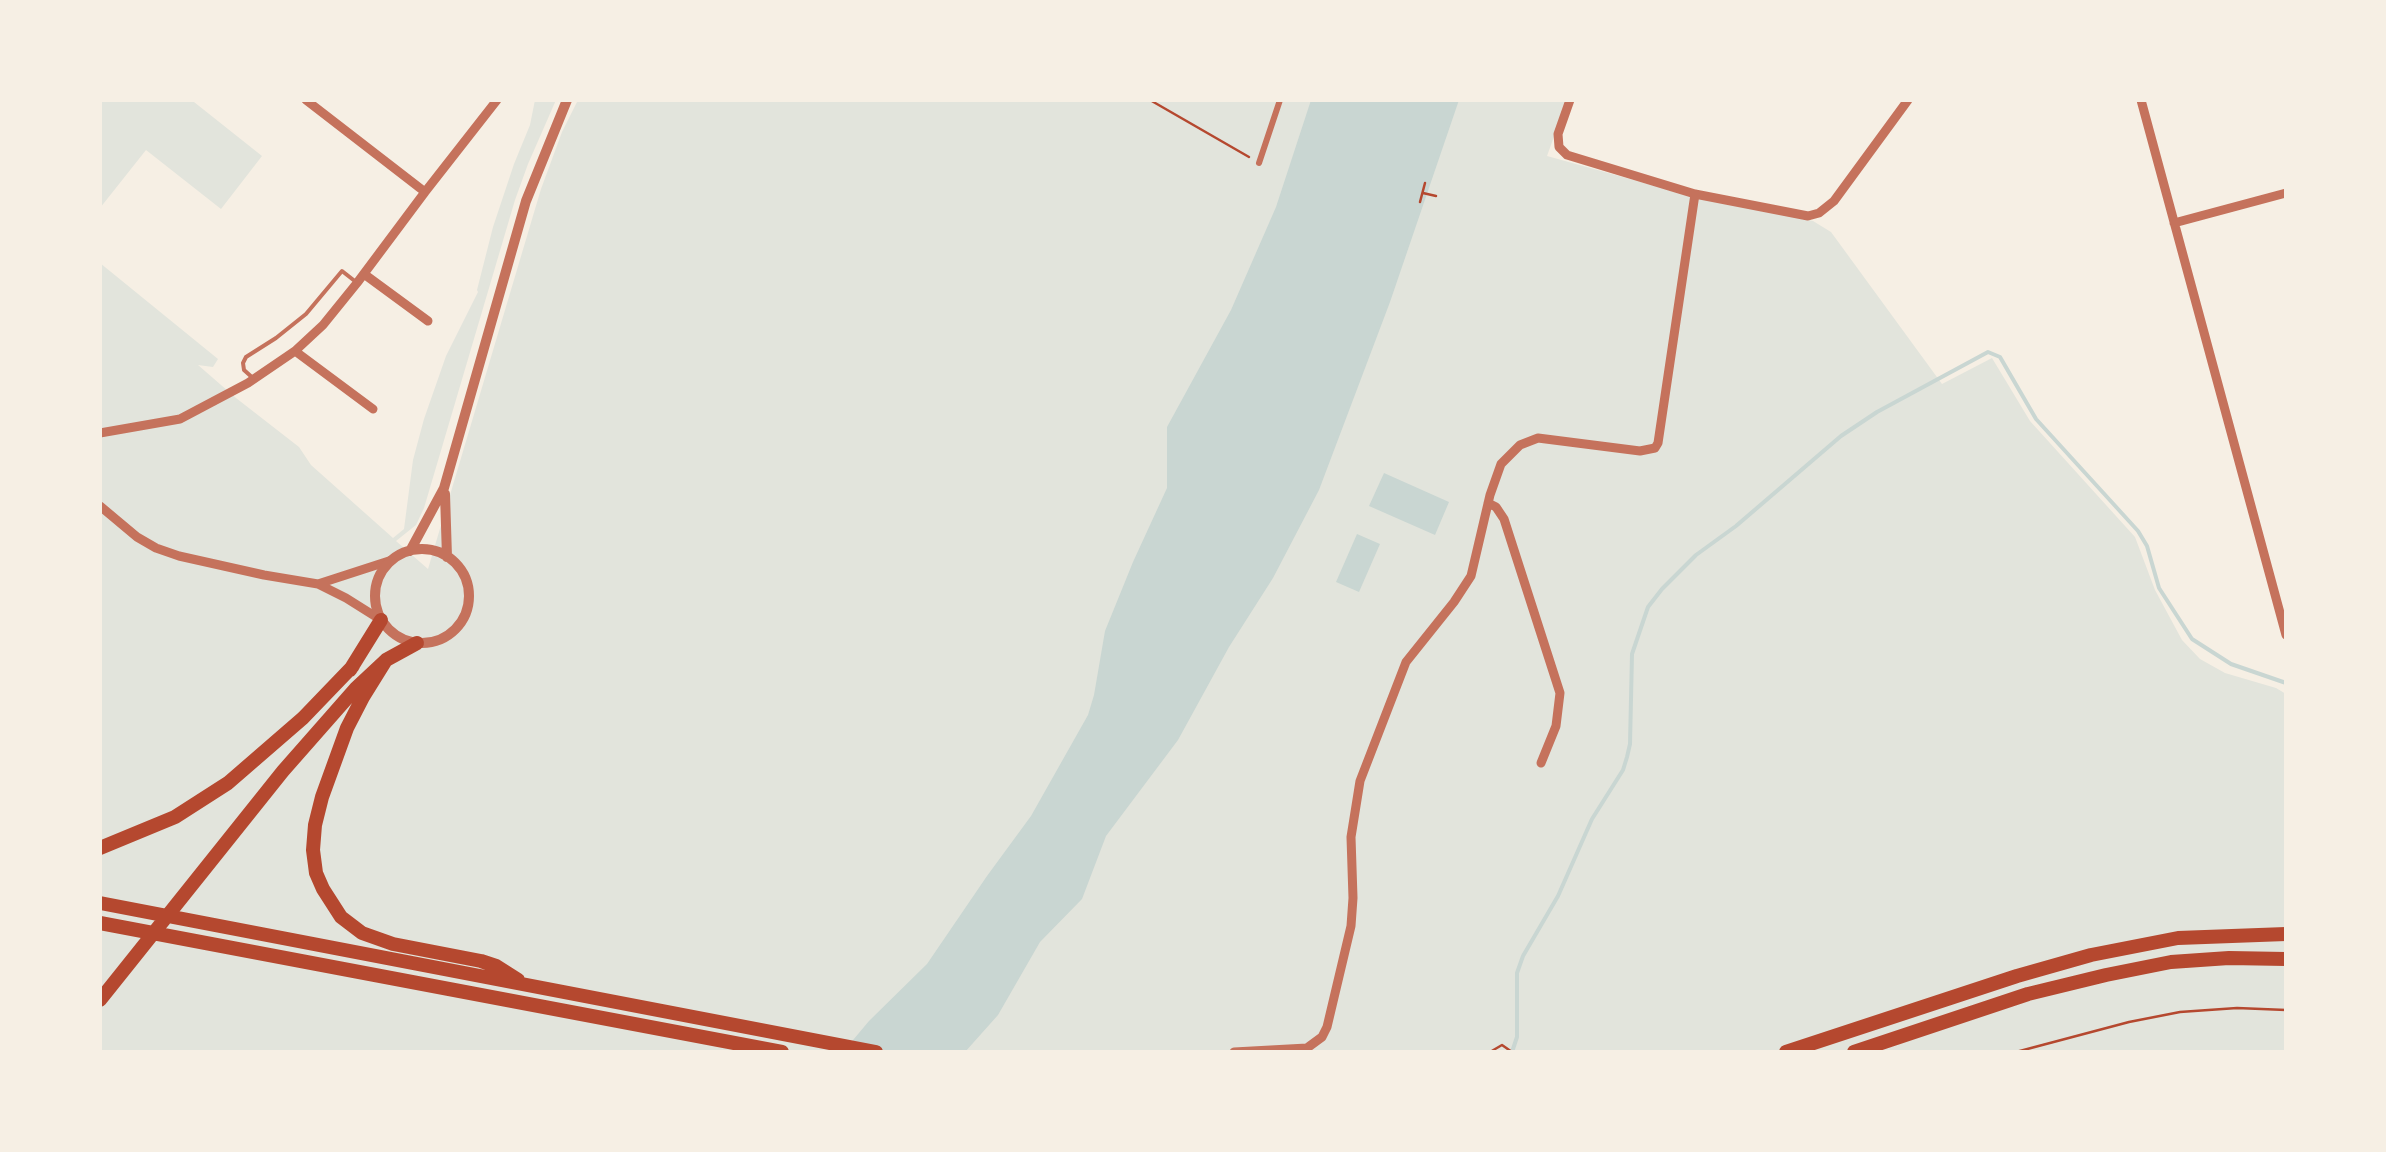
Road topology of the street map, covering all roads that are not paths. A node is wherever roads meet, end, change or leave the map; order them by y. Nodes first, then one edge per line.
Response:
1 (306, 100) edge
2 (497, 100) edge
3 (566, 100) edge
4 (576, 100) edge
5 (1280, 100) edge
6 (1570, 100) edge
7 (1908, 100) edge
8 (2142, 100) edge
9 (552, 131) junction
10 (1260, 163) road end
11 (424, 192) junction
12 (1695, 194) junction
13 (2286, 194) edge
14 (2174, 223) junction
15 (360, 279) junction
16 (428, 321) dead end
17 (295, 351) junction
18 (251, 381) junction
19 (372, 408) dead end
20 (100, 433) edge
21 (444, 488) junction
22 (1488, 503) junction
23 (100, 506) edge
24 (410, 551) junction
25 (447, 557) junction
26 (392, 560) junction
27 (318, 584) junction
28 (381, 620) junction
29 (2286, 635) edge
30 (417, 644) junction
31 (386, 660) junction
32 (353, 666) junction
33 (1541, 763) dead end
34 (282, 771) junction
35 (100, 848) edge
36 (100, 903) edge
37 (100, 923) edge
38 (2286, 934) edge
39 (2229, 958) junction
40 (2286, 958) edge
41 (2286, 970) edge
42 (528, 985) junction
43 (100, 1000) edge
44 (782, 1052) edge
45 (876, 1052) edge
46 (1234, 1052) edge
47 (1786, 1052) edge
48 (1854, 1052) edge

1 - 11 street
2 - 11 street
3 - 9 street
4 - 9 street
5 - 10 street
6 - 12 street
7 - 12 street
8 - 14 street
9 - 21 street
11 - 15 street
12 - 22 street
13 - 14 street
14 - 29 street
15 - 16 street
15 - 17 street
15 - 18 lane
17 - 18 street
17 - 19 street
18 - 20 street
21 - 24 street
21 - 25 street
22 - 33 street
22 - 46 street
23 - 27 street
24 - 25 street
24 - 26 street
25 - 30 street
26 - 27 street
26 - 28 street
27 - 28 street
28 - 30 street
28 - 32 highway
30 - 31 highway
31 - 34 highway
31 - 42 highway
32 - 34 highway
32 - 35 highway
34 - 43 highway
36 - 42 highway
37 - 44 highway
38 - 47 highway
39 - 40 highway
39 - 41 highway
39 - 48 highway
42 - 45 highway

